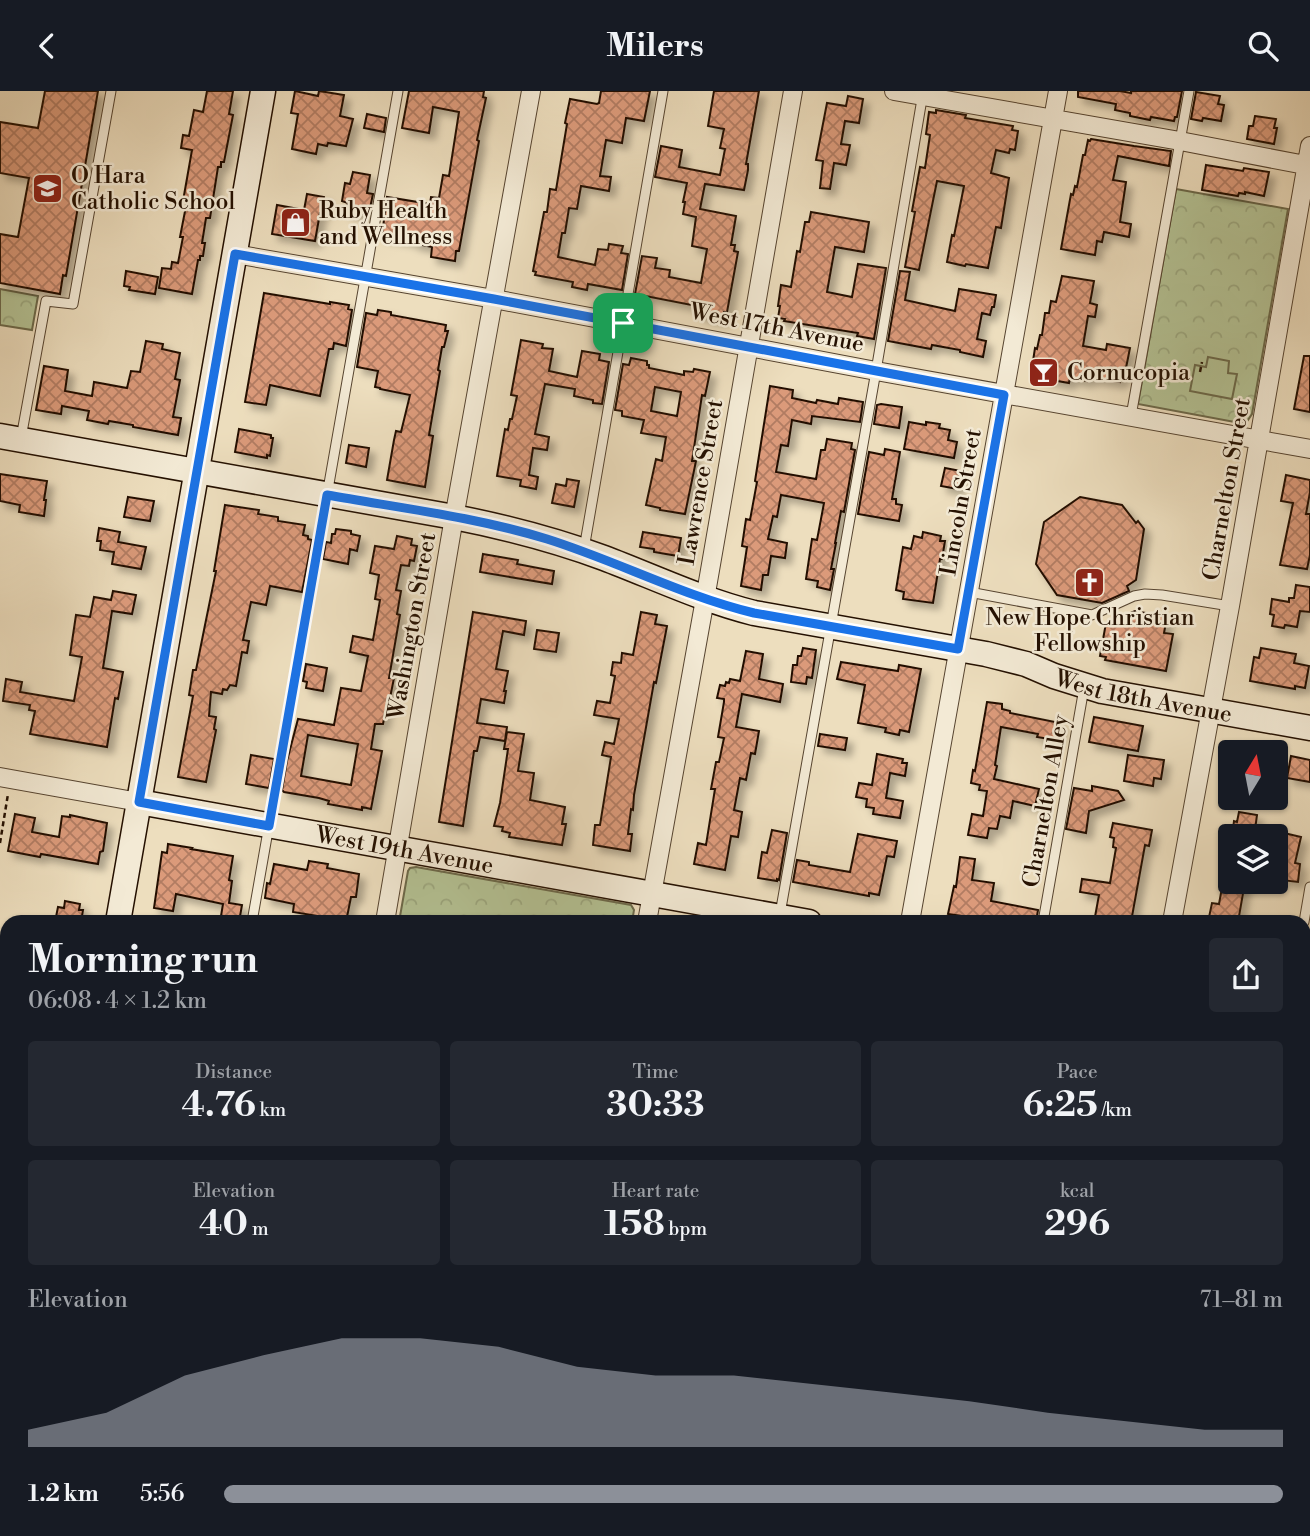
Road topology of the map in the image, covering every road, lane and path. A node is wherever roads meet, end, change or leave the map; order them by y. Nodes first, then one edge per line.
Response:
1 (111, 91) edge
2 (263, 91) edge
3 (398, 91) edge
4 (530, 91) edge
5 (663, 91) edge
6 (793, 91) edge
7 (894, 91) edge
8 (1058, 91) edge
9 (1189, 91) edge
10 (923, 93) edge
11 (1053, 119) junction
12 (1180, 141) junction
13 (1310, 146) edge
14 (1308, 166) edge
15 (235, 254) junction
16 (365, 277) junction
17 (494, 299) junction
18 (623, 323) junction
19 (748, 346) junction
20 (1202, 362) dead end
21 (876, 371) junction
22 (1200, 372) dead end
23 (1004, 395) junction
24 (1131, 416) junction
25 (10, 438) edge
26 (1259, 440) junction
27 (1310, 449) edge
28 (197, 472) junction
29 (327, 495) junction
30 (454, 517) junction
31 (584, 551) junction
32 (969, 592) junction
33 (705, 599) junction
34 (1230, 606) junction
35 (831, 626) junction
36 (958, 649) junction
37 (1084, 686) junction
38 (1212, 710) junction
39 (1310, 728) edge
40 (5, 778) edge
41 (139, 802) junction
42 (269, 826) junction
43 (0, 842) edge
44 (398, 849) junction
45 (1310, 887) edge
46 (652, 893) junction
47 (119, 915) edge
48 (253, 915) edge
49 (386, 915) edge
50 (648, 915) edge
51 (755, 915) edge
52 (779, 915) edge
53 (912, 915) edge
54 (1044, 915) edge
55 (1173, 915) edge
56 (1305, 915) edge

1 - 25 lane
2 - 15 street
3 - 16 lane
4 - 17 street, Washington Street
5 - 18 lane
6 - 19 street, Lawrence Street
7 - 10 street
8 - 11 street, Lincoln Street
9 - 12 lane
10 - 11 street
10 - 21 lane
11 - 12 street
11 - 23 street, Lincoln Street
12 - 14 street
12 - 24 lane
13 - 14 street, Charnelton Street
14 - 26 street, Charnelton Street
15 - 16 street, West 17th Avenue
15 - 28 street
16 - 17 street, West 17th Avenue
16 - 29 lane
17 - 18 street, West 17th Avenue
17 - 30 street, Washington Street
18 - 19 street, West 17th Avenue
18 - 31 lane
19 - 21 street, West 17th Avenue
19 - 33 street, Lawrence Street
20 - 22 path
21 - 23 street, West 17th Avenue
21 - 35 lane
23 - 24 street, West 17th Avenue
23 - 32 street, Lincoln Street
24 - 26 street, West 17th Avenue
25 - 28 street, West 18th Avenue
26 - 27 street, West 17th Avenue
26 - 34 street, Charnelton Street
28 - 29 street, West 18th Avenue
28 - 41 street
29 - 30 street, West 18th Avenue
29 - 42 lane
30 - 31 street, West 18th Avenue
30 - 44 street, Washington Street
31 - 33 street, West 18th Avenue
32 - 34 lane
32 - 36 street, Lincoln Street
33 - 35 street, West 18th Avenue
33 - 46 street, Lawrence Street
34 - 38 street, Charnelton Street
35 - 36 street, West 18th Avenue
35 - 52 lane
36 - 37 street, West 18th Avenue
36 - 53 street, Lincoln Street
37 - 38 street, West 18th Avenue
37 - 54 lane, Charnelton Alley
38 - 39 street, West 18th Avenue
38 - 55 street, Charnelton Street
40 - 41 street, West 19th Avenue
40 - 43 path
41 - 42 street, West 19th Avenue
41 - 47 street
42 - 44 street, West 19th Avenue
42 - 48 lane
44 - 46 street, West 19th Avenue
44 - 49 street, Washington Street
45 - 56 lane
46 - 50 street, Lawrence Street
46 - 51 street, West 19th Avenue

